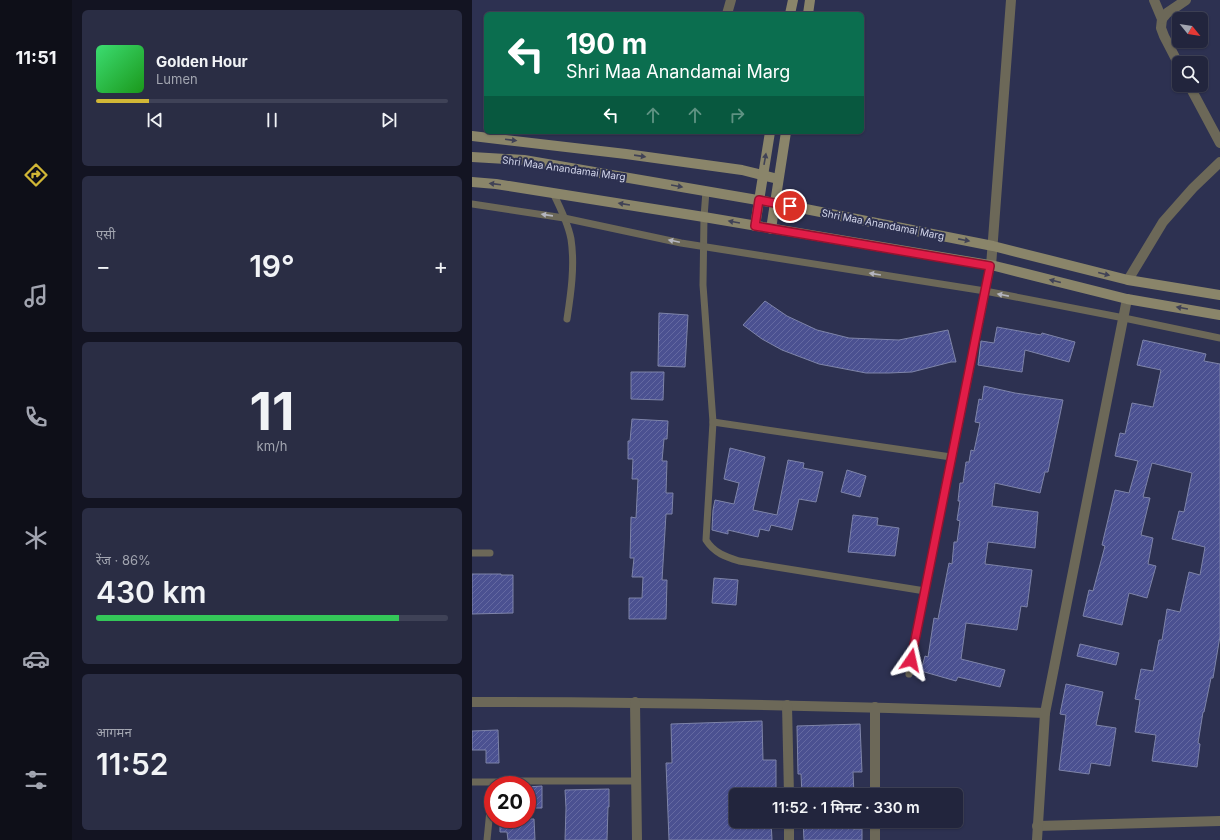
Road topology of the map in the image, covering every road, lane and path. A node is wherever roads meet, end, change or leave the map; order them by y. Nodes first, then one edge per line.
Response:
1 (731, 0) edge
2 (793, 0) edge
3 (810, 0) edge
4 (1011, 0) edge
5 (1154, 0) edge
6 (1186, 0) edge
7 (728, 12) edge
8 (790, 12) edge
9 (808, 12) edge
10 (1162, 19) junction
11 (1174, 56) edge
12 (1193, 92) edge
13 (770, 134) edge
14 (786, 134) edge
15 (472, 136) edge
16 (1220, 143) edge
17 (472, 156) edge
18 (1220, 162) edge
19 (763, 175) junction
20 (778, 179) junction
21 (472, 182) edge
22 (706, 191) junction
23 (553, 193) junction
24 (759, 200) junction
25 (775, 203) junction
26 (472, 204) edge
27 (704, 216) junction
28 (564, 218) junction
29 (755, 226) junction
30 (771, 229) junction
31 (704, 246) junction
32 (993, 246) junction
33 (990, 266) junction
34 (1128, 280) junction
35 (985, 291) junction
36 (1220, 295) edge
37 (1127, 299) junction
38 (1220, 315) edge
39 (1124, 318) junction
40 (567, 319) dead end
41 (1220, 338) edge
42 (713, 422) junction
43 (951, 457) junction
44 (472, 553) edge
45 (490, 553) dead end
46 (925, 591) junction
47 (909, 674) dead end
48 (472, 702) edge
49 (636, 702) junction
50 (787, 705) junction
51 (875, 707) junction
52 (1045, 713) junction
53 (636, 781) junction
54 (472, 782) edge
55 (484, 783) edge
56 (536, 783) edge
57 (789, 788) edge
58 (875, 788) edge
59 (1220, 821) edge
60 (1037, 826) junction
61 (488, 828) edge
62 (789, 828) edge
63 (875, 828) edge
64 (487, 840) edge
65 (637, 840) edge
66 (789, 840) edge
67 (875, 840) edge
68 (1037, 840) edge

1 - 7 street
2 - 8 main road
3 - 9 main road
4 - 32 street
5 - 10 street
6 - 10 street
10 - 11 street
12 - 16 street
19 -> 13 main road
14 - 20 main road
15 -> 19 main road, Shri Maa Anandamai Marg
17 -> 22 main road, Shri Maa Anandamai Marg
18 - 34 street
19 - 20 main road, Shri Maa Anandamai Marg
19 - 24 main road
20 - 25 main road
23 -> 21 main road
22 - 24 main road, Shri Maa Anandamai Marg
22 - 27 lane
27 -> 23 main road
23 - 28 lane
24 - 25 main road, Shri Maa Anandamai Marg
24 - 29 main road
25 - 30 main road
25 -> 32 main road, Shri Maa Anandamai Marg
28 -> 26 lane
29 -> 27 main road
27 - 31 lane
31 -> 28 lane
28 - 40 lane
29 - 30 main road
30 - 33 main road
35 -> 31 lane
31 - 42 lane
32 - 33 street
32 -> 34 main road, Shri Maa Anandamai Marg
33 - 35 lane
37 -> 33 main road
34 - 36 main road, Shri Maa Anandamai Marg
39 -> 35 lane
35 - 43 lane
38 -> 37 main road
37 - 39 street
39 - 41 lane
39 - 52 street
42 - 43 lane
42 - 46 lane
43 - 46 lane
44 - 45 lane
46 - 47 lane
48 - 49 street
49 - 50 street
49 - 53 street
50 - 51 street
50 - 57 street
51 - 52 street
51 - 58 street
52 - 60 street
53 - 56 lane
53 - 65 street
54 - 55 lane
59 - 60 street
60 - 68 street
61 - 64 lane
62 - 66 street
63 - 67 street

